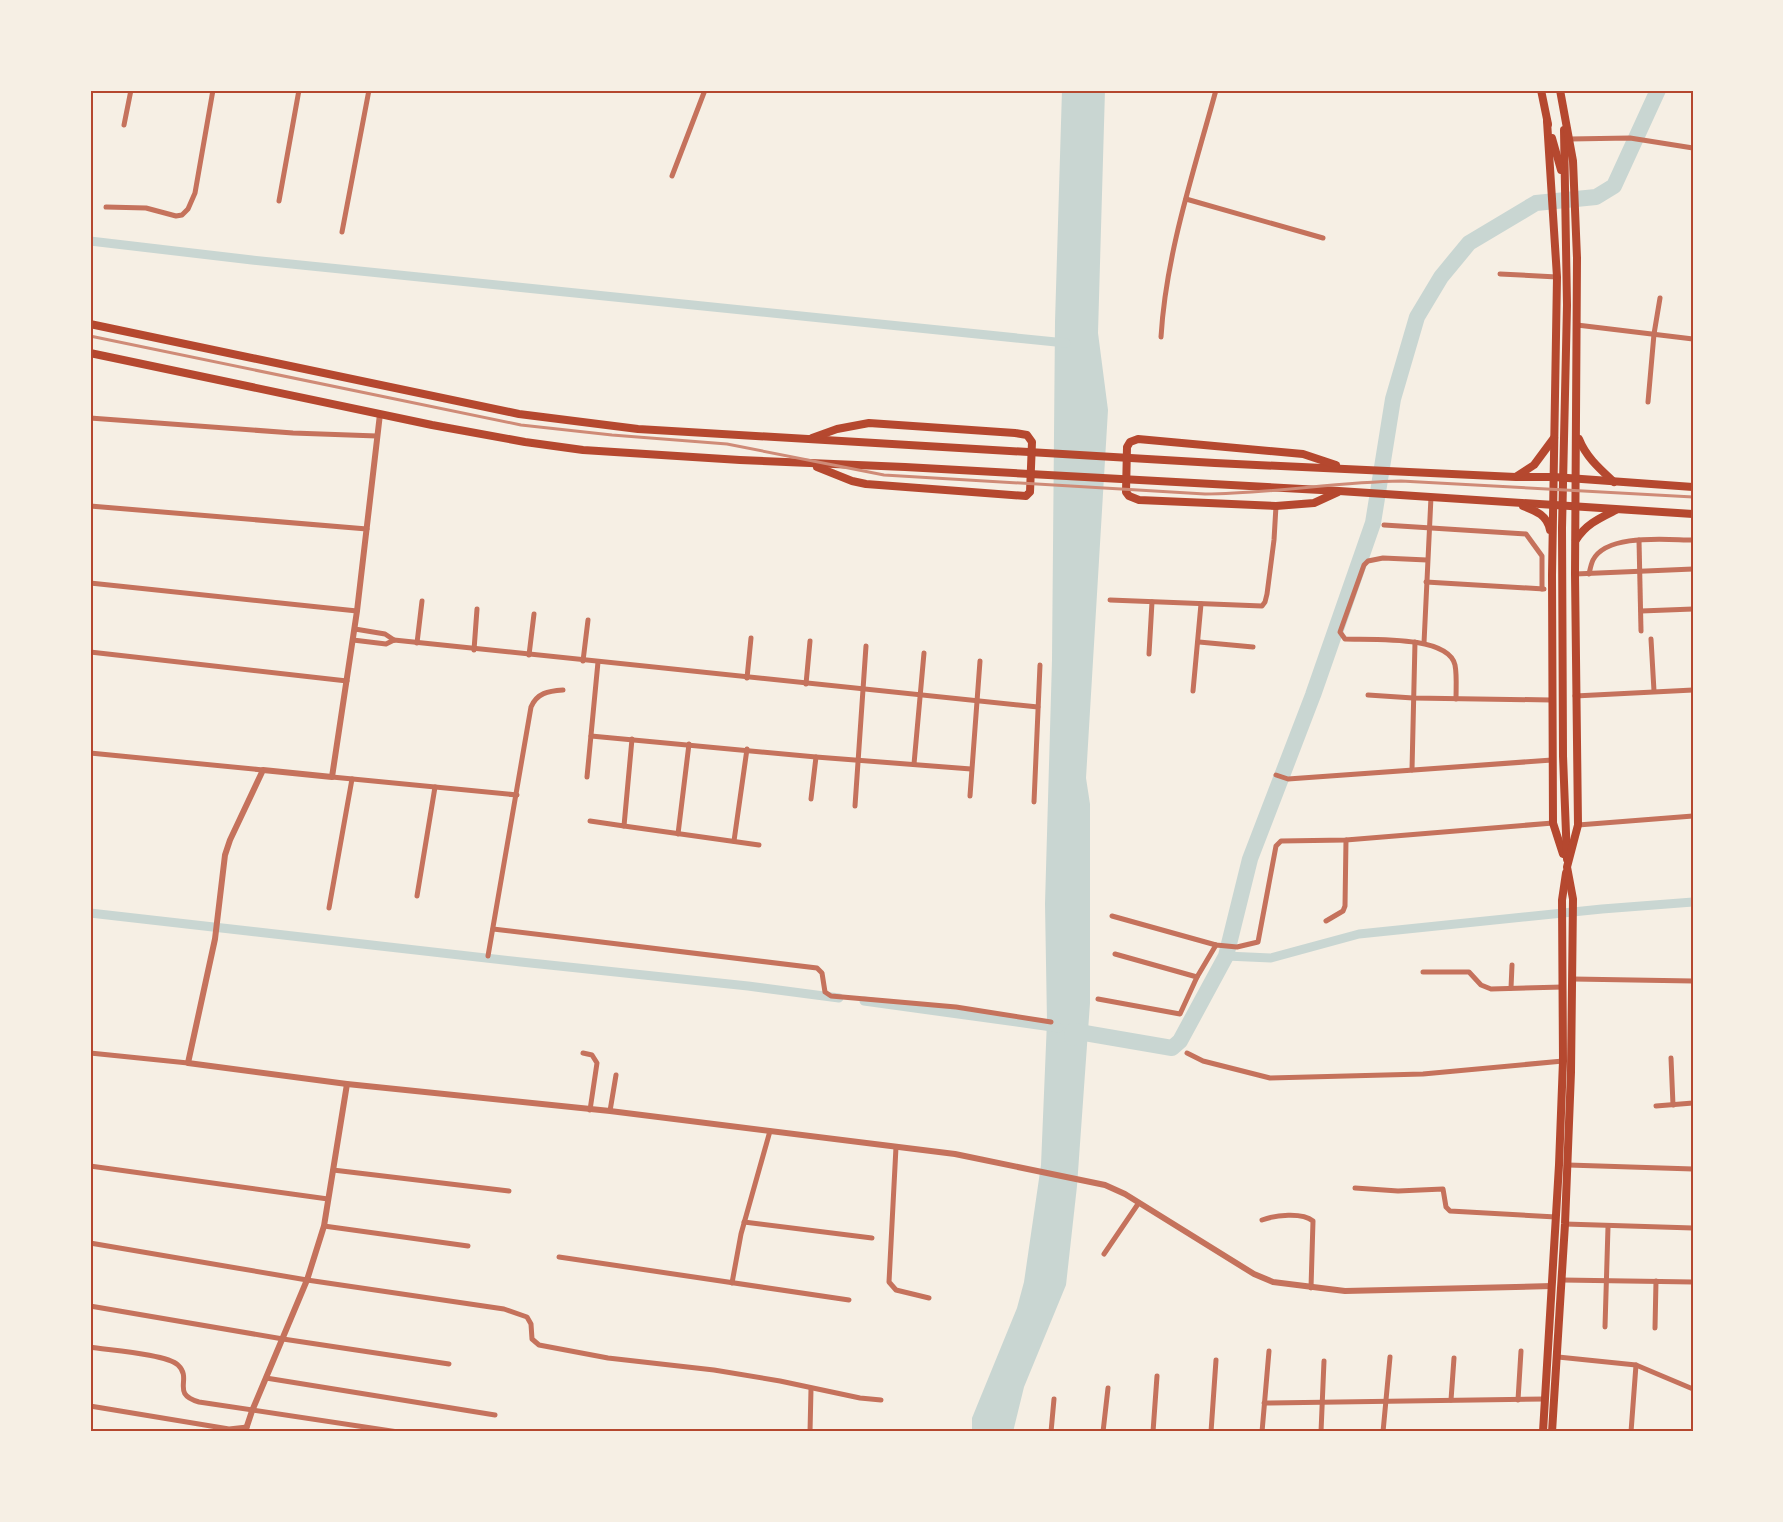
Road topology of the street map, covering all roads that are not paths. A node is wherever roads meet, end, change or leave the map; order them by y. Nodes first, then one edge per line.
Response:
1 (131, 90) edge
2 (213, 90) edge
3 (299, 90) edge
4 (369, 90) edge
5 (697, 90) edge
6 (1216, 90) edge
7 (1262, 90) edge
8 (1277, 90) edge
9 (1541, 90) edge
10 (1560, 90) edge
11 (705, 91) edge
12 (1564, 118) junction
13 (1547, 121) junction
14 (124, 125) dead end
15 (1570, 140) junction
16 (1693, 148) edge
17 (672, 176) dead end
18 (1563, 178) junction
19 (1186, 199) junction
20 (279, 201) dead end
21 (106, 207) dead end
22 (342, 232) dead end
23 (1323, 238) dead end
24 (1500, 274) dead end
25 (1557, 277) junction
26 (1660, 298) dead end
27 (90, 324) edge
28 (1577, 325) junction
29 (1654, 334) junction
30 (1161, 337) dead end
31 (1693, 339) edge
32 (90, 353) edge
33 (1556, 401) junction
34 (1577, 402) junction
35 (1648, 402) dead end
36 (380, 414) junction
37 (90, 418) edge
38 (1577, 435) junction
39 (377, 436) junction
40 (1555, 437) junction
41 (810, 439) junction
42 (810, 464) junction
43 (1341, 468) junction
44 (1516, 477) junction
45 (1554, 477) junction
46 (1575, 479) junction
47 (1614, 482) junction
48 (1693, 487) edge
49 (1339, 491) junction
50 (1431, 497) junction
51 (1513, 502) junction
52 (1553, 505) junction
53 (90, 506) edge
54 (1276, 506) junction
55 (1576, 506) junction
56 (1617, 509) junction
57 (1693, 514) edge
58 (1384, 525) dead end
59 (1429, 528) junction
60 (367, 529) junction
61 (1552, 540) junction
62 (1639, 540) junction
63 (1693, 540) edge
64 (1575, 541) junction
65 (1427, 560) junction
66 (1693, 569) edge
67 (1639, 571) junction
68 (1575, 574) junction
69 (1589, 574) junction
70 (1552, 575) junction
71 (1426, 582) junction
72 (90, 583) edge
73 (1542, 589) junction
74 (1552, 589) junction
75 (1110, 600) dead end
76 (422, 601) dead end
77 (1152, 602) junction
78 (1202, 604) junction
79 (477, 609) dead end
80 (1693, 609) edge
81 (357, 611) junction
82 (1641, 611) junction
83 (534, 614) dead end
84 (588, 620) dead end
85 (355, 629) junction
86 (1641, 631) dead end
87 (751, 638) dead end
88 (1651, 639) dead end
89 (353, 640) junction
90 (394, 640) junction
91 (810, 641) dead end
92 (1199, 642) junction
93 (1415, 642) junction
94 (417, 643) junction
95 (1424, 643) junction
96 (866, 646) dead end
97 (1253, 647) dead end
98 (474, 650) junction
99 (90, 652) edge
100 (924, 653) dead end
101 (1149, 654) dead end
102 (529, 655) junction
103 (583, 661) junction
104 (598, 662) junction
105 (980, 662) dead end
106 (1040, 666) dead end
107 (747, 678) junction
108 (347, 681) junction
109 (806, 684) junction
110 (563, 690) dead end
111 (864, 690) junction
112 (1693, 690) edge
113 (1193, 691) dead end
114 (1654, 691) junction
115 (1368, 695) dead end
116 (921, 696) junction
117 (1575, 696) junction
118 (1413, 698) junction
119 (1456, 699) junction
120 (1551, 700) junction
121 (976, 701) junction
122 (1038, 706) junction
123 (591, 736) junction
124 (632, 740) junction
125 (689, 744) junction
126 (747, 750) junction
127 (90, 753) edge
128 (816, 757) junction
129 (859, 759) junction
130 (1552, 760) junction
131 (914, 764) junction
132 (971, 769) junction
133 (263, 770) junction
134 (1413, 770) junction
135 (1278, 776) dead end
136 (332, 777) junction
137 (587, 777) dead end
138 (352, 779) junction
139 (435, 787) junction
140 (516, 795) junction
141 (970, 796) dead end
142 (811, 799) dead end
143 (1034, 802) dead end
144 (855, 806) dead end
145 (1693, 816) edge
146 (590, 821) dead end
147 (1553, 823) junction
148 (1578, 825) junction
149 (624, 826) junction
150 (678, 834) junction
151 (1346, 840) junction
152 (734, 841) junction
153 (759, 845) dead end
154 (1567, 867) junction
155 (417, 896) dead end
156 (329, 908) dead end
157 (1112, 916) dead end
158 (1326, 921) dead end
159 (493, 929) junction
160 (1216, 945) junction
161 (1115, 954) dead end
162 (488, 956) dead end
163 (1512, 965) dead end
164 (1423, 972) dead end
165 (1197, 978) junction
166 (1574, 979) junction
167 (1693, 981) edge
168 (1563, 983) junction
169 (1511, 988) junction
170 (1098, 999) dead end
171 (1051, 1022) dead end
172 (90, 1053) edge
173 (584, 1053) dead end
174 (1186, 1053) dead end
175 (1671, 1058) dead end
176 (1563, 1061) junction
177 (188, 1063) junction
178 (616, 1075) dead end
179 (347, 1084) junction
180 (1693, 1103) edge
181 (1672, 1105) junction
182 (1656, 1106) dead end
183 (590, 1110) junction
184 (610, 1111) junction
185 (770, 1131) junction
186 (896, 1147) junction
187 (1559, 1165) junction
188 (1568, 1165) junction
189 (90, 1166) edge
190 (1693, 1169) edge
191 (333, 1170) junction
192 (1355, 1188) dead end
193 (509, 1191) dead end
194 (328, 1199) junction
195 (1138, 1204) junction
196 (1556, 1217) junction
197 (1262, 1220) dead end
198 (744, 1222) junction
199 (1565, 1224) junction
200 (324, 1226) junction
201 (1608, 1227) junction
202 (1693, 1228) edge
203 (872, 1238) dead end
204 (90, 1243) edge
205 (468, 1246) dead end
206 (1104, 1254) dead end
207 (559, 1257) dead end
208 (307, 1280) junction
209 (1606, 1281) junction
210 (1656, 1281) junction
211 (1693, 1282) edge
212 (732, 1283) junction
213 (1552, 1283) junction
214 (1562, 1283) junction
215 (1311, 1288) junction
216 (929, 1298) dead end
217 (849, 1300) dead end
218 (90, 1306) edge
219 (1605, 1327) dead end
220 (1655, 1328) dead end
221 (283, 1339) junction
222 (90, 1347) edge
223 (1269, 1351) dead end
224 (1521, 1351) dead end
225 (1547, 1356) junction
226 (1390, 1357) dead end
227 (1558, 1357) junction
228 (1454, 1358) dead end
229 (1216, 1360) dead end
230 (1324, 1361) dead end
231 (449, 1364) dead end
232 (1636, 1365) junction
233 (1157, 1376) dead end
234 (266, 1378) junction
235 (1108, 1388) dead end
236 (811, 1389) junction
237 (1693, 1389) edge
238 (1555, 1398) junction
239 (1054, 1399) dead end
240 (1545, 1399) junction
241 (881, 1400) dead end
242 (1451, 1400) junction
243 (1518, 1400) junction
244 (1385, 1401) junction
245 (1323, 1402) junction
246 (1264, 1403) junction
247 (90, 1406) edge
248 (252, 1411) junction
249 (495, 1416) dead end
250 (246, 1429) edge
251 (230, 1430) edge
252 (398, 1432) edge
253 (810, 1432) edge
254 (1051, 1432) edge
255 (1103, 1432) edge
256 (1153, 1432) edge
257 (1211, 1432) edge
258 (1262, 1432) edge
259 (1321, 1432) edge
260 (1383, 1432) edge
261 (1543, 1432) edge
262 (1552, 1432) edge
263 (1631, 1432) edge

1 - 14 street
2 - 21 street
3 - 20 street
4 - 22 street
5 - 11 street
6 - 19 street
7 - 8 street
9 - 13 main road
10 - 12 main road
11 - 17 street
12 - 15 main road
12 - 18 main road
13 - 18 main road
13 - 25 main road
15 - 16 street
15 - 28 main road
18 - 154 main road
19 - 23 street
19 - 30 street
24 - 25 street
25 - 33 main road
26 - 29 street
27 - 41 main road
28 - 29 street
28 - 34 main road
29 - 31 street
29 - 35 street
32 - 36 main road
33 - 34 main road
33 - 40 main road
34 - 38 main road
36 - 39 street
36 - 42 main road
37 - 39 street
38 - 46 main road
38 - 47 main road
39 - 60 street
40 - 44 main road
40 - 45 main road
41 - 42 main road
41 - 43 main road
42 - 49 main road
43 - 44 main road
43 - 54 main road
44 - 45 main road
45 - 46 main road
45 - 52 main road
46 - 47 main road
46 - 55 main road
47 - 48 main road
49 - 50 main road
49 - 54 main road
50 - 51 main road
50 - 59 street
51 - 52 main road
51 - 61 main road
52 - 55 main road
52 - 61 main road
53 - 60 street
54 - 78 street
55 - 56 main road
55 - 64 main road
56 - 57 main road
56 - 64 main road
58 - 59 street
59 - 65 street
59 - 73 street
60 - 81 street
61 - 70 main road
62 - 63 street
62 - 67 street
62 - 69 street
64 - 68 main road
65 - 71 street
65 - 93 street
66 - 67 street
67 - 69 street
67 - 82 street
68 - 69 street
68 - 70 main road
68 - 117 main road
70 - 74 main road
71 - 73 street
71 - 95 street
72 - 81 street
73 - 74 street
74 - 120 main road
75 - 77 street
76 - 94 street
77 - 78 street
77 - 101 street
78 - 92 street
79 - 98 street
80 - 82 street
81 - 85 street
82 - 86 street
83 - 102 street
84 - 103 street
85 - 89 street
85 - 90 street
87 - 107 street
88 - 114 street
89 - 90 street
89 - 108 street
90 - 94 street
91 - 109 street
92 - 97 street
92 - 113 street
93 - 95 street
93 - 118 street
94 - 98 street
95 - 119 street
96 - 111 street
98 - 102 street
99 - 108 street
100 - 116 street
102 - 103 street
103 - 104 street
104 - 107 street
104 - 123 street
105 - 121 street
106 - 122 street
107 - 109 street
108 - 136 street
109 - 111 street
110 - 140 street
111 - 116 street
111 - 129 street
112 - 114 street
114 - 117 street
115 - 118 street
116 - 121 street
116 - 131 street
117 - 148 main road
118 - 119 street
118 - 134 street
119 - 120 street
120 - 130 main road
121 - 122 street
121 - 132 street
122 - 143 street
123 - 124 street
123 - 137 street
124 - 125 street
124 - 149 street
125 - 126 street
125 - 150 street
126 - 128 street
126 - 152 street
127 - 133 street
128 - 129 street
128 - 142 street
129 - 131 street
129 - 144 street
130 - 134 street
130 - 147 main road
131 - 132 street
132 - 141 street
133 - 136 street
133 - 177 street
134 - 135 street
136 - 138 street
138 - 139 street
138 - 156 street
139 - 140 street
139 - 155 street
140 - 159 street
145 - 148 street
146 - 149 street
147 - 151 street
147 - 154 main road
148 - 154 main road
149 - 150 street
150 - 152 street
151 - 158 street
151 - 160 street
152 - 153 street
154 - 166 main road
154 - 168 main road
157 - 160 street
159 - 162 street
159 - 171 street
160 - 165 street
161 - 165 street
163 - 169 street
164 - 169 street
165 - 170 street
166 - 167 street
166 - 168 main road
166 - 188 main road
168 - 169 street
168 - 176 main road
172 - 177 street
173 - 183 street
174 - 176 street
175 - 181 street
176 - 187 main road
177 - 179 street
178 - 184 street
179 - 183 street
179 - 191 street
180 - 181 street
181 - 182 street
183 - 184 street
184 - 185 street
185 - 186 street
185 - 198 street
186 - 195 street
186 - 216 street
187 - 188 main road
187 - 196 main road
188 - 190 street
188 - 199 main road
189 - 194 street
191 - 193 street
191 - 194 street
192 - 196 street
194 - 200 street
195 - 206 street
195 - 215 street
196 - 199 main road
196 - 213 main road
197 - 215 street
198 - 203 street
198 - 212 street
199 - 201 street
199 - 214 main road
200 - 205 street
200 - 208 street
201 - 202 street
201 - 209 street
204 - 208 street
207 - 212 street
208 - 221 street
208 - 236 street
209 - 210 street
209 - 214 street
209 - 219 street
210 - 211 street
210 - 220 street
212 - 217 street
213 - 214 main road
213 - 215 street
213 - 225 main road
214 - 227 main road
218 - 221 street
221 - 231 street
221 - 234 street
222 - 248 street
223 - 246 street
224 - 243 street
225 - 227 main road
225 - 240 main road
226 - 244 street
227 - 232 street
227 - 238 main road
228 - 242 street
229 - 257 street
230 - 245 street
232 - 237 street
232 - 263 street
233 - 256 street
234 - 248 street
234 - 249 street
235 - 255 street
236 - 241 street
236 - 253 street
238 - 240 main road
238 - 262 main road
239 - 254 street
240 - 243 street
240 - 261 main road
242 - 243 street
242 - 244 street
244 - 245 street
244 - 260 street
245 - 246 street
245 - 259 street
246 - 258 street
247 - 251 street
248 - 250 street
248 - 252 street
250 - 251 street

